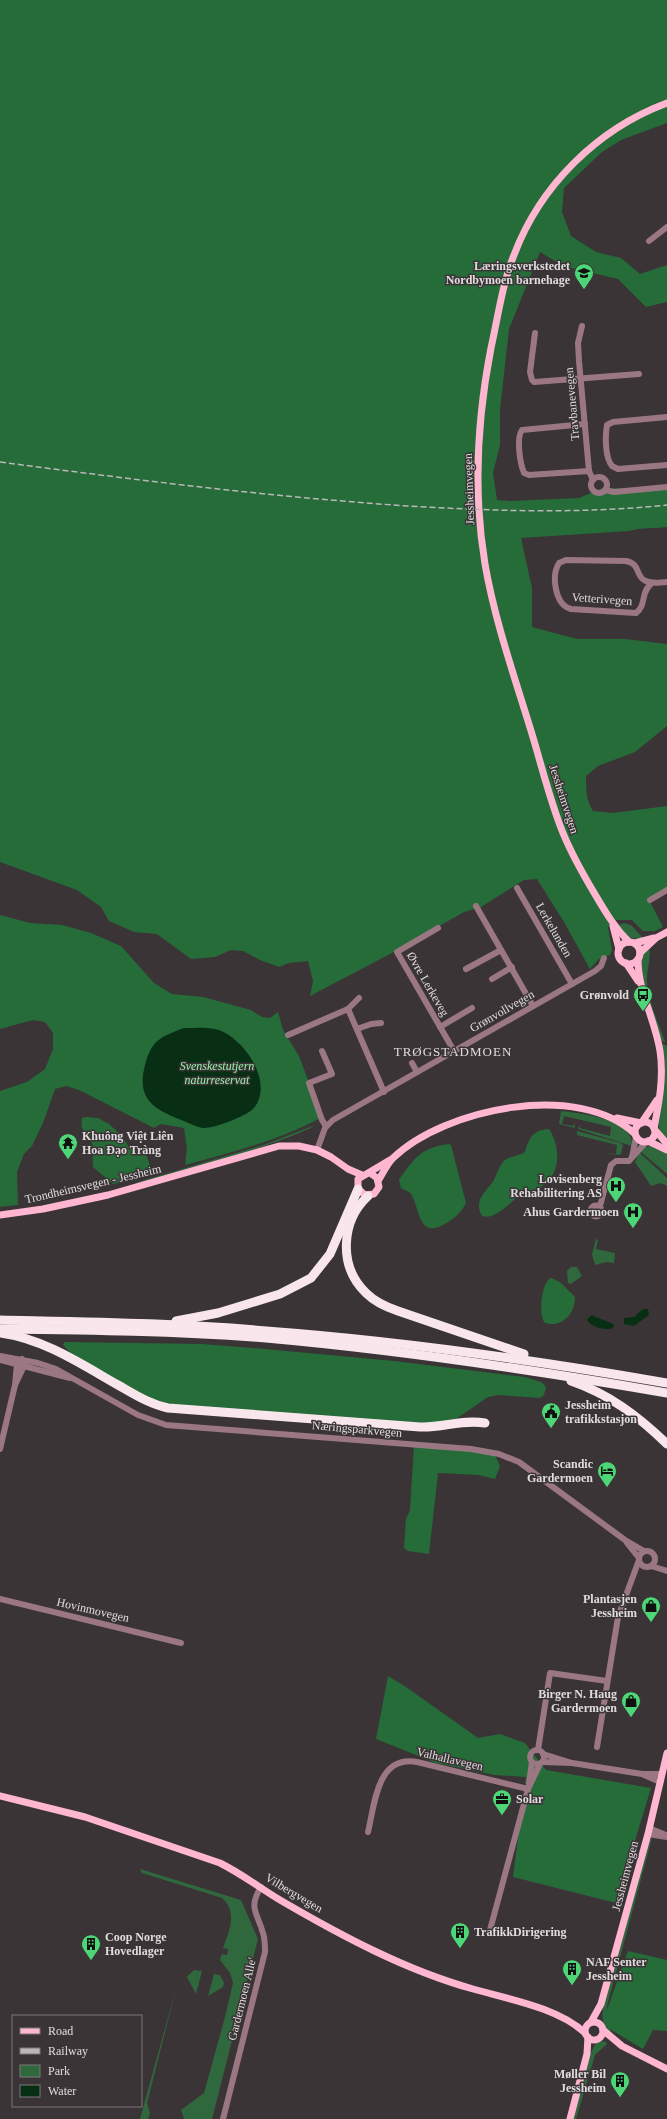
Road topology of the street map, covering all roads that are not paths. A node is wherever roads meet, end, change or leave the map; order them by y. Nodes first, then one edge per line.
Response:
1 (667, 103) edge
2 (667, 227) edge
3 (649, 242) dead end
4 (582, 326) dead end
5 (535, 333) dead end
6 (639, 374) dead end
7 (581, 379) junction
8 (667, 417) edge
9 (585, 424) junction
10 (667, 464) edge
11 (589, 471) junction
12 (593, 480) junction
13 (667, 487) edge
14 (604, 490) junction
15 (667, 582) edge
16 (652, 584) junction
17 (516, 888) dead end
18 (667, 890) edge
19 (650, 900) dead end
20 (476, 906) dead end
21 (612, 924) junction
22 (438, 928) dead end
23 (667, 932) edge
24 (656, 938) junction
25 (632, 942) junction
26 (619, 949) junction
27 (502, 950) junction
28 (639, 956) junction
29 (604, 958) dead end
30 (626, 963) junction
31 (512, 967) junction
32 (466, 969) dead end
33 (492, 979) dead end
34 (639, 983) junction
35 (572, 984) junction
36 (359, 998) dead end
37 (533, 1006) junction
38 (472, 1008) dead end
39 (348, 1009) junction
40 (381, 1023) dead end
41 (440, 1027) junction
42 (357, 1029) junction
43 (288, 1035) dead end
44 (322, 1051) dead end
45 (454, 1051) junction
46 (412, 1063) dead end
47 (417, 1072) junction
48 (384, 1092) junction
49 (660, 1094) junction
50 (613, 1118) junction
51 (642, 1122) junction
52 (326, 1126) junction
53 (654, 1129) junction
54 (635, 1136) junction
55 (647, 1142) junction
56 (667, 1144) edge
57 (317, 1150) junction
58 (667, 1150) edge
59 (632, 1157) junction
60 (392, 1160) junction
61 (348, 1169) junction
62 (370, 1173) junction
63 (362, 1175) junction
64 (378, 1181) junction
65 (357, 1186) junction
66 (368, 1196) junction
67 (600, 1206) dead end
68 (0, 1215) edge
69 (0, 1320) edge
70 (166, 1325) junction
71 (0, 1329) edge
72 (0, 1333) edge
73 (0, 1356) edge
74 (0, 1360) edge
75 (20, 1362) junction
76 (548, 1363) junction
77 (24, 1366) junction
78 (548, 1373) junction
79 (72, 1378) junction
80 (667, 1383) edge
81 (15, 1385) junction
82 (667, 1393) edge
83 (485, 1422) dead end
84 (667, 1444) edge
85 (0, 1449) edge
86 (625, 1540) junction
87 (644, 1551) junction
88 (655, 1557) junction
89 (639, 1559) junction
90 (650, 1566) junction
91 (667, 1567) edge
92 (667, 1571) edge
93 (631, 1580) junction
94 (0, 1599) edge
95 (181, 1643) dead end
96 (608, 1682) junction
97 (597, 1747) dead end
98 (540, 1752) junction
99 (667, 1752) edge
100 (532, 1762) junction
101 (541, 1763) junction
102 (572, 1763) junction
103 (642, 1774) junction
104 (662, 1774) junction
105 (660, 1782) junction
106 (528, 1788) junction
107 (0, 1796) edge
108 (648, 1831) junction
109 (368, 1832) dead end
110 (667, 1837) edge
111 (261, 1887) junction
112 (490, 1930) dead end
113 (601, 2004) junction
114 (573, 2022) junction
115 (590, 2023) junction
116 (602, 2027) junction
117 (586, 2035) junction
118 (597, 2039) junction
119 (622, 2046) junction
120 (587, 2054) junction
121 (667, 2069) edge
122 (223, 2119) edge
123 (570, 2119) edge

1 - 21 main road, Jessheimvegen
2 - 3 street
4 - 7 street, Travbanevegen
5 - 7 street
6 - 7 street
7 - 9 street, Travbanevegen
8 - 10 street
9 - 11 street, Travbanevegen
9 - 11 street
11 - 12 street, Travbanevegen
12 - 14 street
12 - 14 street
13 - 14 street
15 - 16 street
16 - 16 street, Vetterivegen
17 - 35 street, Lerkelunden
18 - 19 street
20 - 27 street
21 - 25 main road, Jessheimvegen
21 - 26 main road, Jessheimvegen
22 - 41 street, Øvre Lerkeveg
23 - 24 main road
24 - 25 main road
24 - 28 main road
25 - 26 main road
25 - 28 main road
26 - 30 main road
27 - 31 street
27 - 32 street
28 - 30 main road
28 - 34 main road
29 - 35 street, Grønvollvegen
30 - 34 main road
31 - 33 street
31 - 37 street
34 - 49 main road
35 - 37 street, Grønvollvegen
36 - 39 street
37 - 45 street, Grønvollvegen
38 - 41 street, Øvre Lerkeveg
39 - 42 street
39 - 43 street
40 - 42 street
41 - 45 street, Øvre Lerkeveg
42 - 48 street
44 - 52 street
45 - 47 street, Grønvollvegen
46 - 47 street
47 - 48 street, Grønvollvegen
48 - 52 street, Grønvollvegen
49 - 51 main road
49 - 53 main road
50 - 51 main road
50 - 54 main road
50 - 60 main road
51 - 53 main road
51 - 54 main road
52 - 57 street
53 - 55 main road
53 - 56 main road
54 - 55 main road
54 - 59 street
55 - 58 main road
55 - 59 street
57 - 61 main road, Trondheimsvegen - Jessheim
57 - 68 main road, Trondheimsvegen - Jessheim
59 - 67 street
60 - 62 main road
60 - 64 main road
61 - 63 main road, Trondheimsvegen - Jessheim
61 - 65 main road, Trondheimsvegen - Jessheim
62 - 63 main road
62 - 64 main road
63 - 65 main road
64 - 66 main road
65 - 66 main road
65 - 70 highway
66 - 76 highway
69 - 70 highway
70 - 76 highway
71 - 78 highway
72 - 83 highway
73 - 75 street, Næringsparkvegen
74 - 75 street, Næringsparkvegen
75 - 77 street
75 - 79 street, Næringsparkvegen
75 - 81 street
76 - 80 highway
77 - 79 street, Næringsparkvegen
77 - 81 street
78 - 82 highway
78 - 84 highway
79 - 86 street, Næringsparkvegen
81 - 85 street
86 - 87 street, Næringsparkvegen
86 - 89 street, Næringsparkvegen
87 - 88 street, Næringsparkvegen
87 - 89 street
88 - 90 street
88 - 91 street, Næringsparkvegen
89 - 90 street, Næringsparkvegen
89 - 93 street
90 - 92 street, Næringsparkvegen
90 - 93 street
93 - 96 street
94 - 95 street, Hovinmovegen
96 - 97 street
96 - 98 street
98 - 100 street
98 - 101 street
98 - 102 street
99 - 104 main road, Jessheimvegen
100 - 101 street
100 - 106 street
101 - 102 street
101 - 106 street
102 - 103 street
103 - 104 street
103 - 105 street
104 - 105 main road, Jessheimvegen
105 - 108 main road, Jessheimvegen
106 - 109 street, Valhallavegen
106 - 112 street
107 - 111 main road, Vilbergvegen
108 - 110 street
108 - 113 main road, Jessheimvegen
111 - 114 main road, Vilbergvegen
111 - 122 street, Gardermoen Alle'
113 - 115 main road, Jessheimvegen
113 - 116 main road, Jessheimvegen
114 - 115 main road, Vilbergvegen
114 - 117 main road, Vilbergvegen
115 - 116 main road, Vilbergvegen
115 - 117 main road, Jessheimvegen
116 - 118 main road
116 - 119 main road
117 - 118 main road
117 - 120 main road
118 - 119 main road
118 - 120 main road
119 - 121 main road
120 - 123 main road

